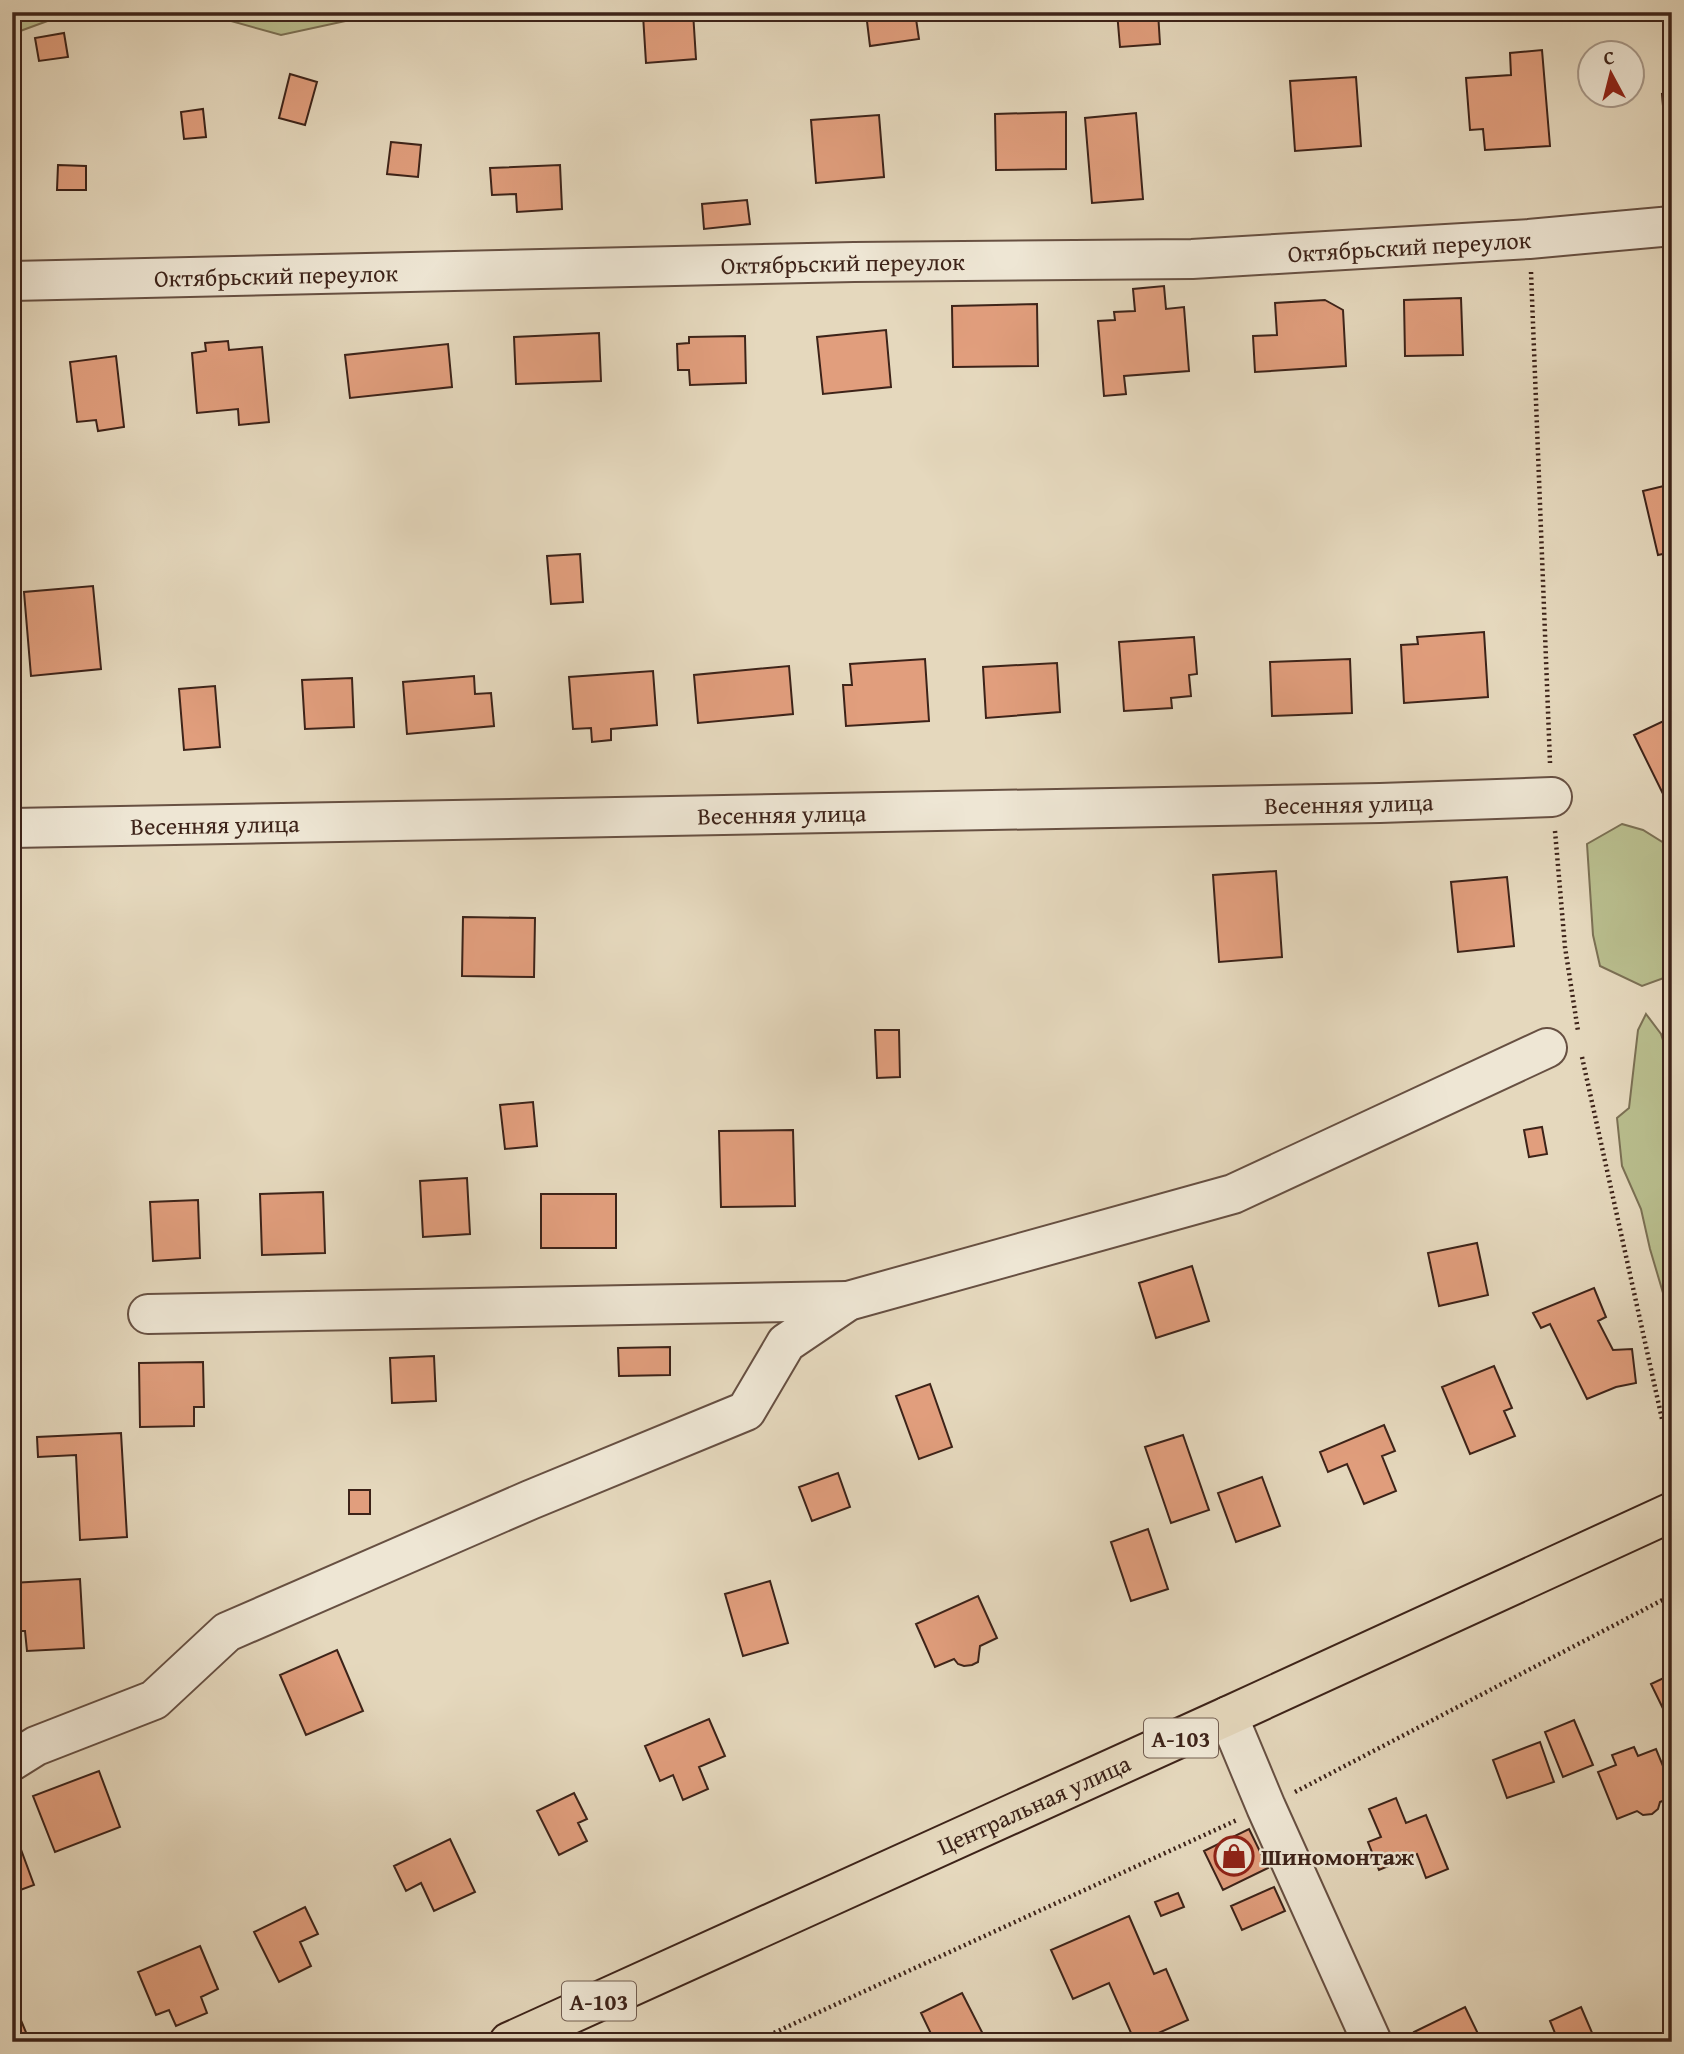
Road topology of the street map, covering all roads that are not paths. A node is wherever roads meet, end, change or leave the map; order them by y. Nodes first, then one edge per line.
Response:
1 (1672, 226) edge
2 (12, 281) edge
3 (1552, 797) road end
4 (12, 828) edge
5 (1569, 1046) road end
6 (848, 1301) junction
7 (148, 1314) dead end
8 (1672, 1512) edge
9 (1228, 1716) junction
10 (12, 1761) edge
11 (509, 2042) edge
12 (1372, 2042) edge

1 - 2 street, Октябрьский переулок
3 - 4 street, Весенняя улица
5 - 6 street
6 - 7 street
6 - 10 street
8 - 9 main road, Центральная улица / А-103
9 - 11 main road, Центральная улица / А-103
9 - 12 street

